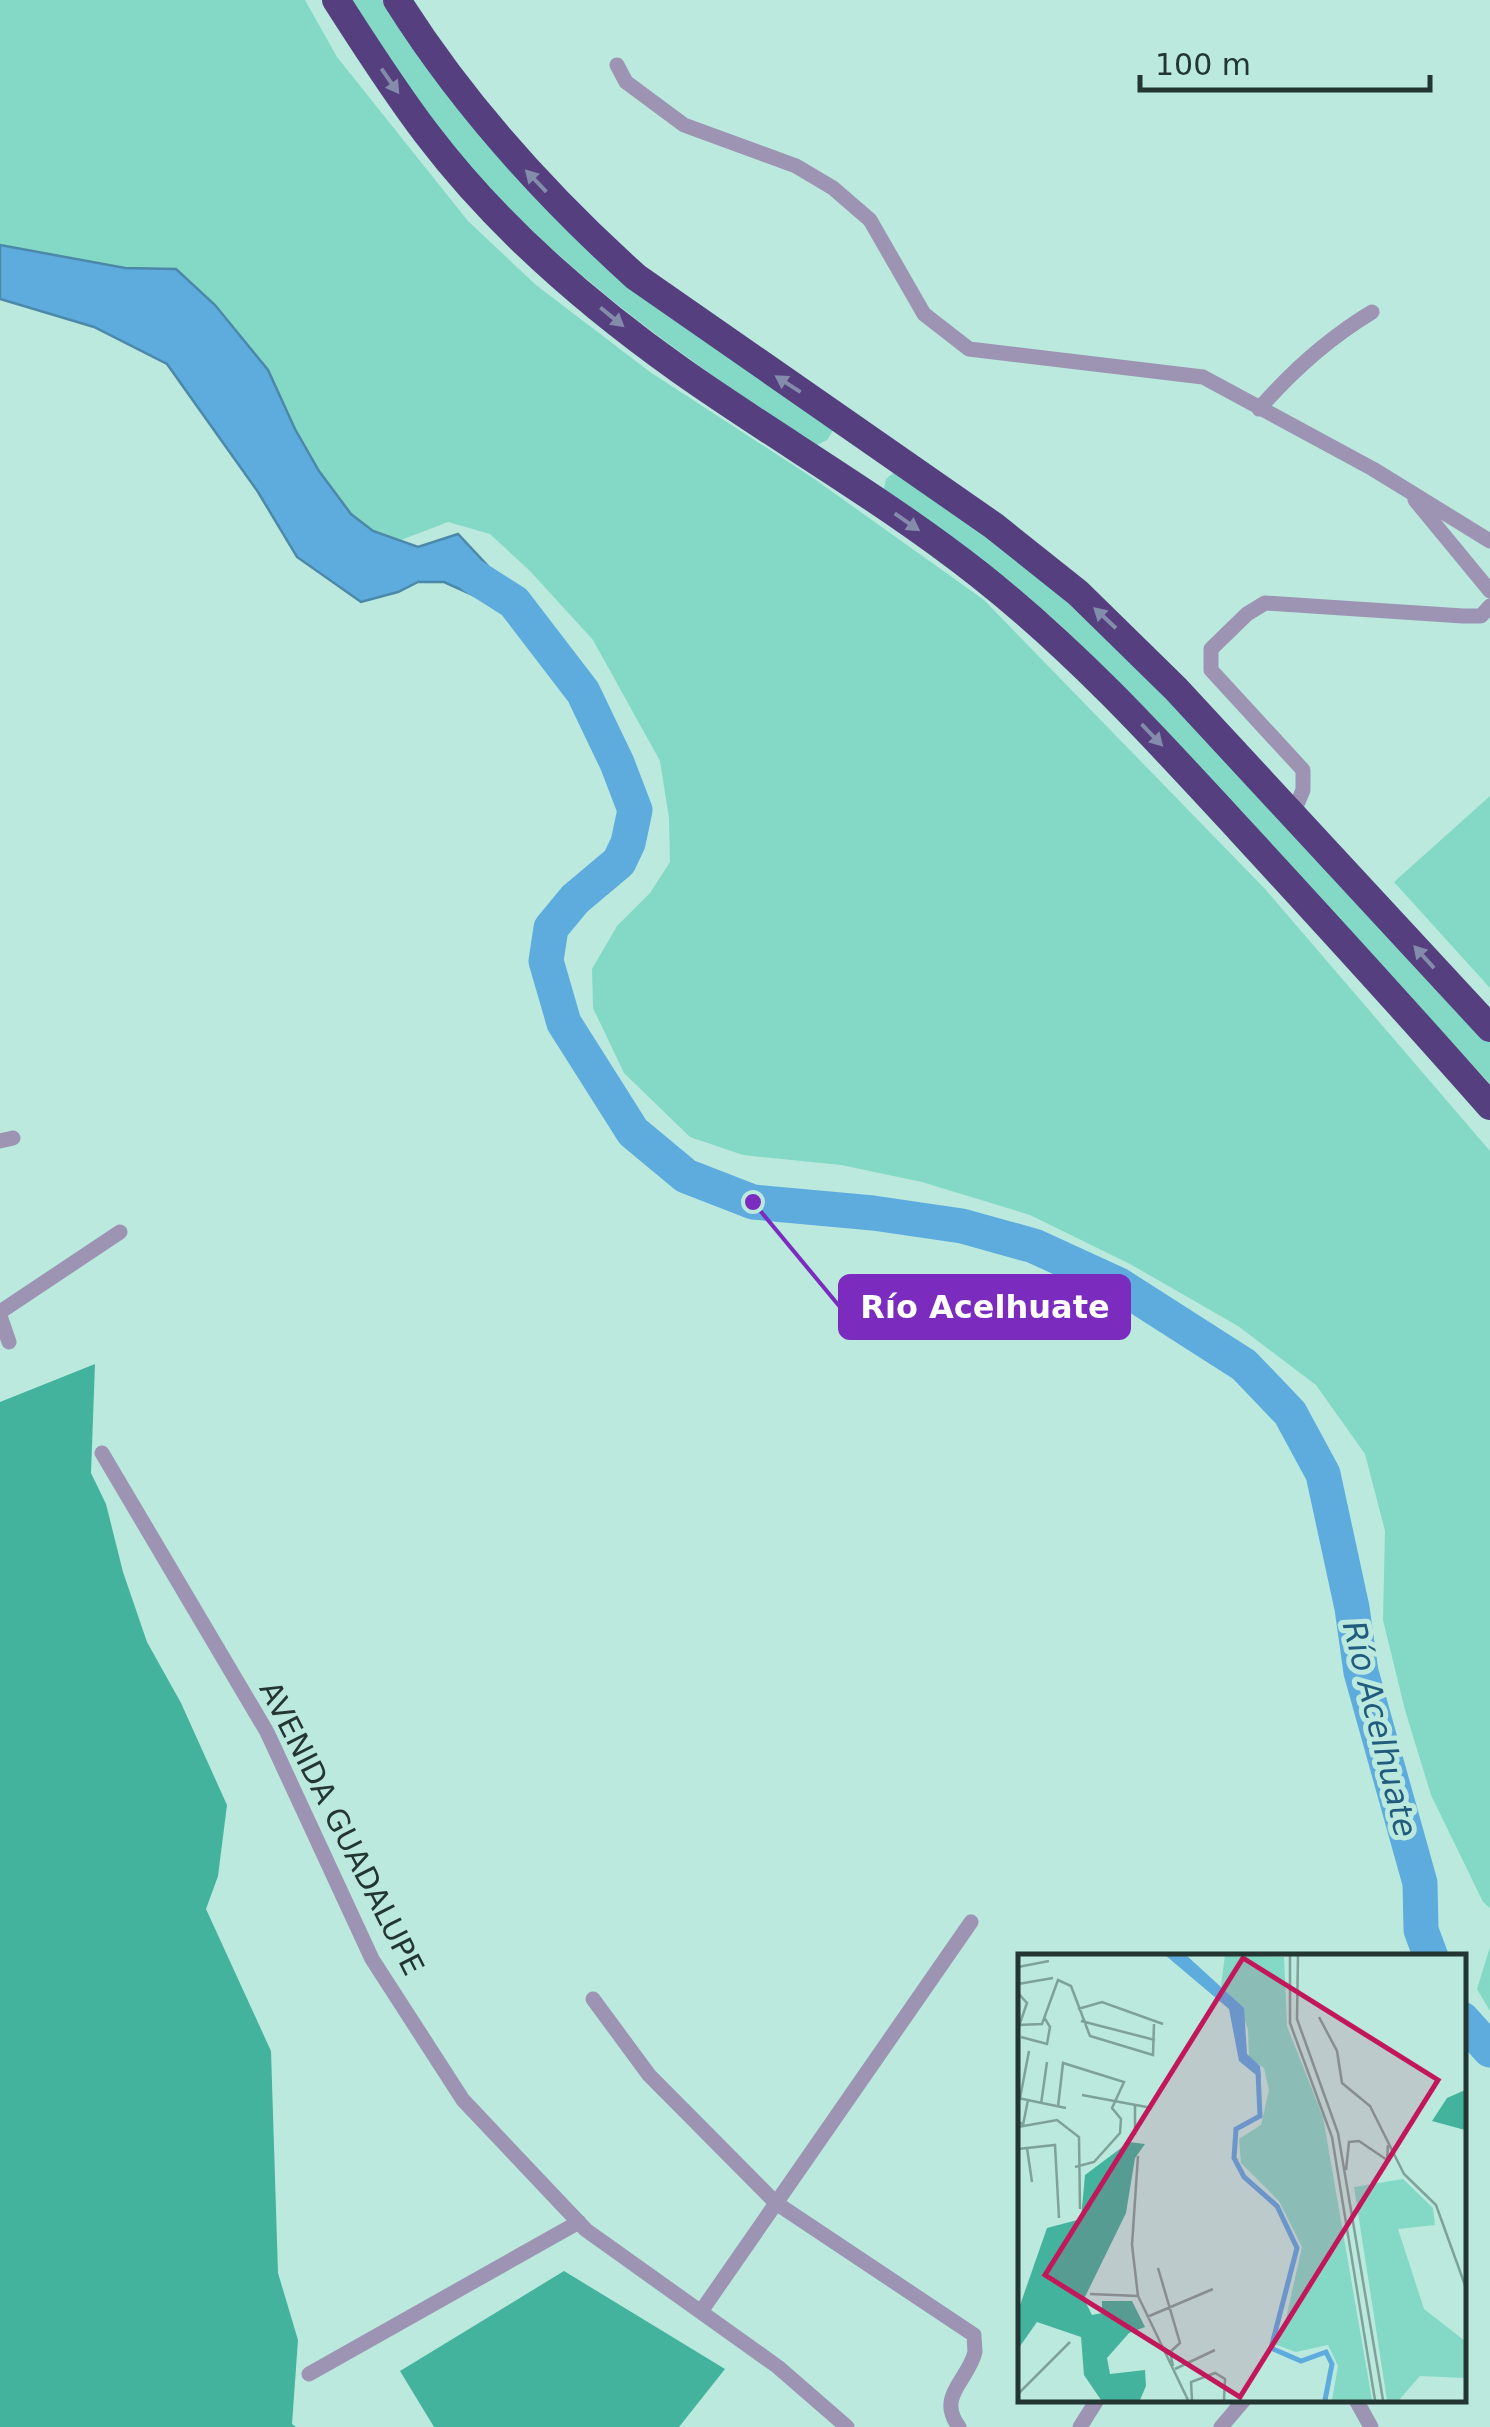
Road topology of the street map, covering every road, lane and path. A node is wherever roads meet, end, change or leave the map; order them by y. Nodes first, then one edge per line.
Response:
1 (336, 0) edge
2 (398, 0) edge
3 (617, 65) dead end
4 (1372, 312) dead end
5 (1260, 409) junction
6 (834, 415) junction
7 (806, 454) junction
8 (900, 458) junction
9 (1406, 490) junction
10 (875, 500) junction
11 (1490, 541) edge
12 (1490, 590) edge
13 (1490, 606) edge
14 (1293, 814) junction
15 (1490, 1028) edge
16 (1490, 1106) edge
17 (120, 1232) dead end
18 (0, 1314) edge
19 (9, 1342) dead end
20 (102, 1452) dead end
21 (971, 1922) dead end
22 (593, 1999) dead end
23 (776, 2203) junction
24 (579, 2222) junction
25 (702, 2310) junction
26 (309, 2374) dead end
27 (1096, 2402) edge
28 (1242, 2402) edge
29 (1357, 2402) edge
30 (847, 2427) edge
31 (958, 2427) edge
32 (1080, 2427) edge
33 (1221, 2427) edge
34 (1371, 2427) edge

1 -> 7 highway
6 -> 2 highway
3 - 5 street
4 - 5 street
5 - 9 street
6 - 7 highway
6 - 8 highway
7 - 10 highway
8 - 10 highway
14 -> 8 highway
9 - 11 street
9 - 12 street
10 -> 16 highway
13 - 14 street
15 -> 14 highway
17 - 18 street
18 - 19 street
20 - 24 street, AVENIDA GUADALUPE
21 - 23 street
22 - 23 street
23 - 25 street
23 - 31 street
24 - 25 street, AVENIDA GUADALUPE
24 - 26 street
25 - 30 street, AVENIDA GUADALUPE
27 - 32 street
28 - 33 street
29 - 34 street

